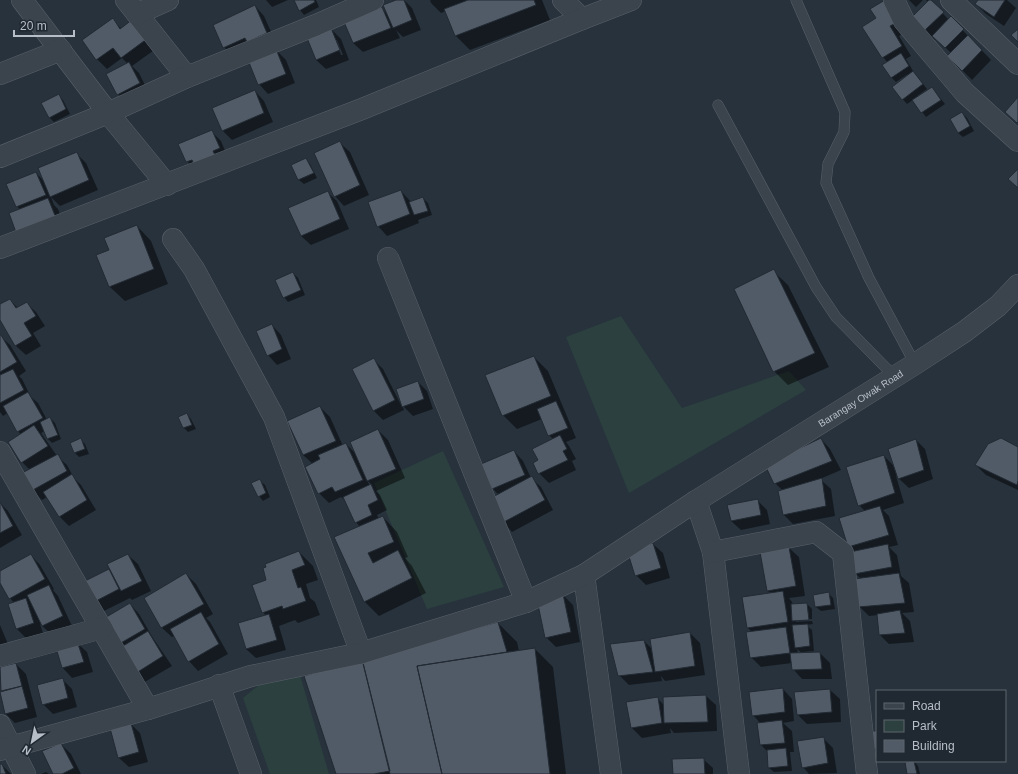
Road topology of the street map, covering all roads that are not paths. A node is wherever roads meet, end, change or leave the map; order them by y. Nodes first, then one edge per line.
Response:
1 (22, 0) edge
2 (168, 0) edge
3 (373, 0) edge
4 (563, 0) edge
5 (632, 0) edge
6 (796, 0) edge
7 (894, 0) edge
8 (951, 0) edge
9 (131, 7) edge
10 (582, 19) junction
11 (61, 50) junction
12 (1018, 64) edge
13 (0, 74) edge
14 (187, 77) junction
15 (718, 105) dead end
16 (108, 113) junction
17 (1018, 142) edge
18 (0, 157) edge
19 (167, 185) junction
20 (172, 239) dead end
21 (0, 248) edge
22 (388, 258) dead end
23 (1018, 285) edge
24 (915, 364) junction
25 (895, 377) junction
26 (0, 452) edge
27 (696, 501) junction
28 (713, 552) junction
29 (584, 575) junction
30 (526, 602) junction
31 (102, 628) junction
32 (361, 653) junction
33 (0, 656) edge
34 (219, 685) junction
35 (148, 709) junction
36 (0, 725) edge
37 (6, 748) edge
38 (25, 774) edge
39 (251, 774) edge
40 (611, 774) edge
41 (739, 774) edge
42 (867, 774) edge

1 - 11 street
2 - 9 street
3 - 14 street
4 - 10 street
5 - 10 street
6 - 24 lane
7 - 17 street
8 - 12 street
9 - 14 street
10 - 19 street
11 - 13 street
11 - 16 street
14 - 16 street
15 - 25 lane
16 - 18 street
16 - 19 street
19 - 21 street
20 - 32 street
22 - 30 street
23 - 24 street, Barangay Owak Road
24 - 25 street, Barangay Owak Road
25 - 27 street, Barangay Owak Road
26 - 31 street
27 - 28 street
27 - 29 street, Barangay Owak Road
28 - 41 street
28 - 42 street
29 - 30 street, Barangay Owak Road
29 - 40 street
30 - 32 street, Barangay Owak Road
31 - 33 street
31 - 35 street
32 - 34 street, Barangay Owak Road
34 - 35 street, Barangay Owak Road
34 - 39 street
35 - 37 street, Barangay Owak Road
36 - 37 street
37 - 38 street

